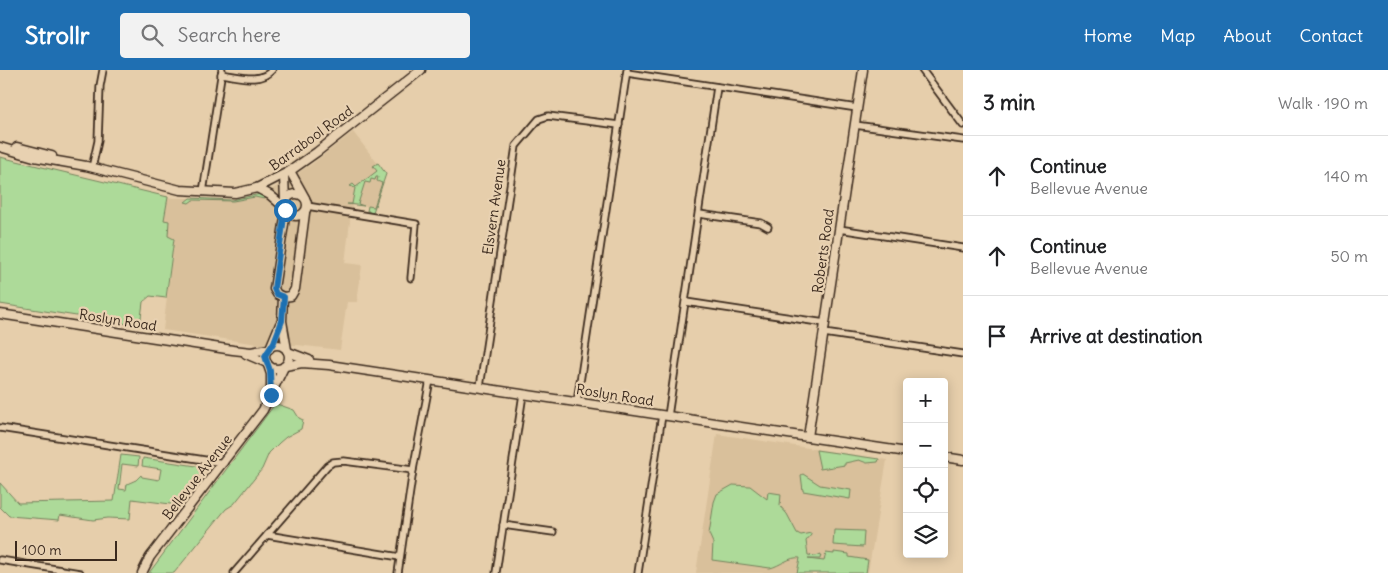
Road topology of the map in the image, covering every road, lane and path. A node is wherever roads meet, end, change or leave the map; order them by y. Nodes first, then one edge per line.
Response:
1 (103, 70) edge
2 (272, 70) edge
3 (421, 70) edge
4 (863, 70) edge
5 (922, 70) edge
6 (221, 71) edge
7 (627, 71) edge
8 (717, 87) junction
9 (857, 108) junction
10 (619, 125) junction
11 (854, 125) junction
12 (963, 125) edge
13 (963, 140) edge
14 (0, 146) edge
15 (89, 167) junction
16 (287, 173) junction
17 (256, 188) junction
18 (203, 192) junction
19 (306, 206) junction
20 (285, 207) junction
21 (699, 214) junction
22 (768, 227) dead end
23 (839, 229) junction
24 (963, 248) edge
25 (411, 278) dead end
26 (284, 297) junction
27 (686, 302) junction
28 (0, 314) edge
29 (282, 321) junction
30 (825, 324) junction
31 (824, 332) junction
32 (269, 348) junction
33 (233, 350) junction
34 (287, 351) junction
35 (963, 354) edge
36 (267, 363) junction
37 (320, 364) junction
38 (284, 366) junction
39 (430, 380) junction
40 (480, 387) junction
41 (523, 394) junction
42 (271, 395) junction
43 (577, 402) junction
44 (665, 415) junction
45 (0, 428) edge
46 (808, 437) junction
47 (903, 451) edge
48 (948, 458) edge
49 (963, 460) edge
50 (224, 462) junction
51 (413, 470) junction
52 (503, 525) junction
53 (553, 532) dead end
54 (267, 535) junction
55 (400, 557) junction
56 (0, 560) edge
57 (80, 573) edge
58 (142, 573) edge
59 (234, 573) edge
60 (398, 573) edge
61 (496, 573) edge
62 (638, 573) edge

1 - 15 street
2 - 6 street
3 - 16 street, Barrabool Road
4 - 9 street, Roberts Road
5 - 12 street
6 - 18 street
7 - 8 street
7 - 10 street
8 - 9 street
8 - 21 street
9 - 11 street, Roberts Road
10 - 40 street, Elsvern Avenue
10 - 43 street
11 - 13 street
11 - 23 street, Roberts Road
14 - 15 street, Barrabool Road
15 - 18 street, Barrabool Road
16 - 17 street, Barrabool Road
16 - 19 street
16 - 20 street
17 - 18 street, Barrabool Road
17 - 20 street
19 - 20 street
19 - 20 street
19 - 25 street
19 - 26 street
20 - 26 street
21 - 22 street
21 - 27 street
23 - 24 street
23 - 30 street, Roberts Road
26 - 29 street
27 - 30 street
27 - 44 street
28 - 33 street, Roslyn Road
29 - 32 street
29 - 34 street
30 - 31 street, Roberts Road
31 - 35 street
31 - 46 street, Roberts Road
32 - 33 street, Roslyn Road
32 - 34 street, Roslyn Road
32 - 36 street
33 - 36 street, Roslyn Road
34 - 37 street, Roslyn Road
34 - 38 street
36 - 38 street, Roslyn Road
36 - 42 street
37 - 38 street, Roslyn Road
37 - 39 street, Roslyn Road
38 - 42 street, Bellevue Avenue
39 - 40 street, Roslyn Road
39 - 51 street
40 - 41 street, Roslyn Road
41 - 43 street, Roslyn Road
41 - 52 street
42 - 50 street, Bellevue Avenue
43 - 44 street, Roslyn Road
44 - 46 street, Roslyn Road
44 - 62 street
45 - 50 street
46 - 47 street, Roslyn Road
48 - 49 street
50 - 58 street, Bellevue Avenue
51 - 54 street
51 - 55 street
52 - 53 street
52 - 61 street
54 - 55 street
54 - 59 street
55 - 60 street
56 - 57 street

